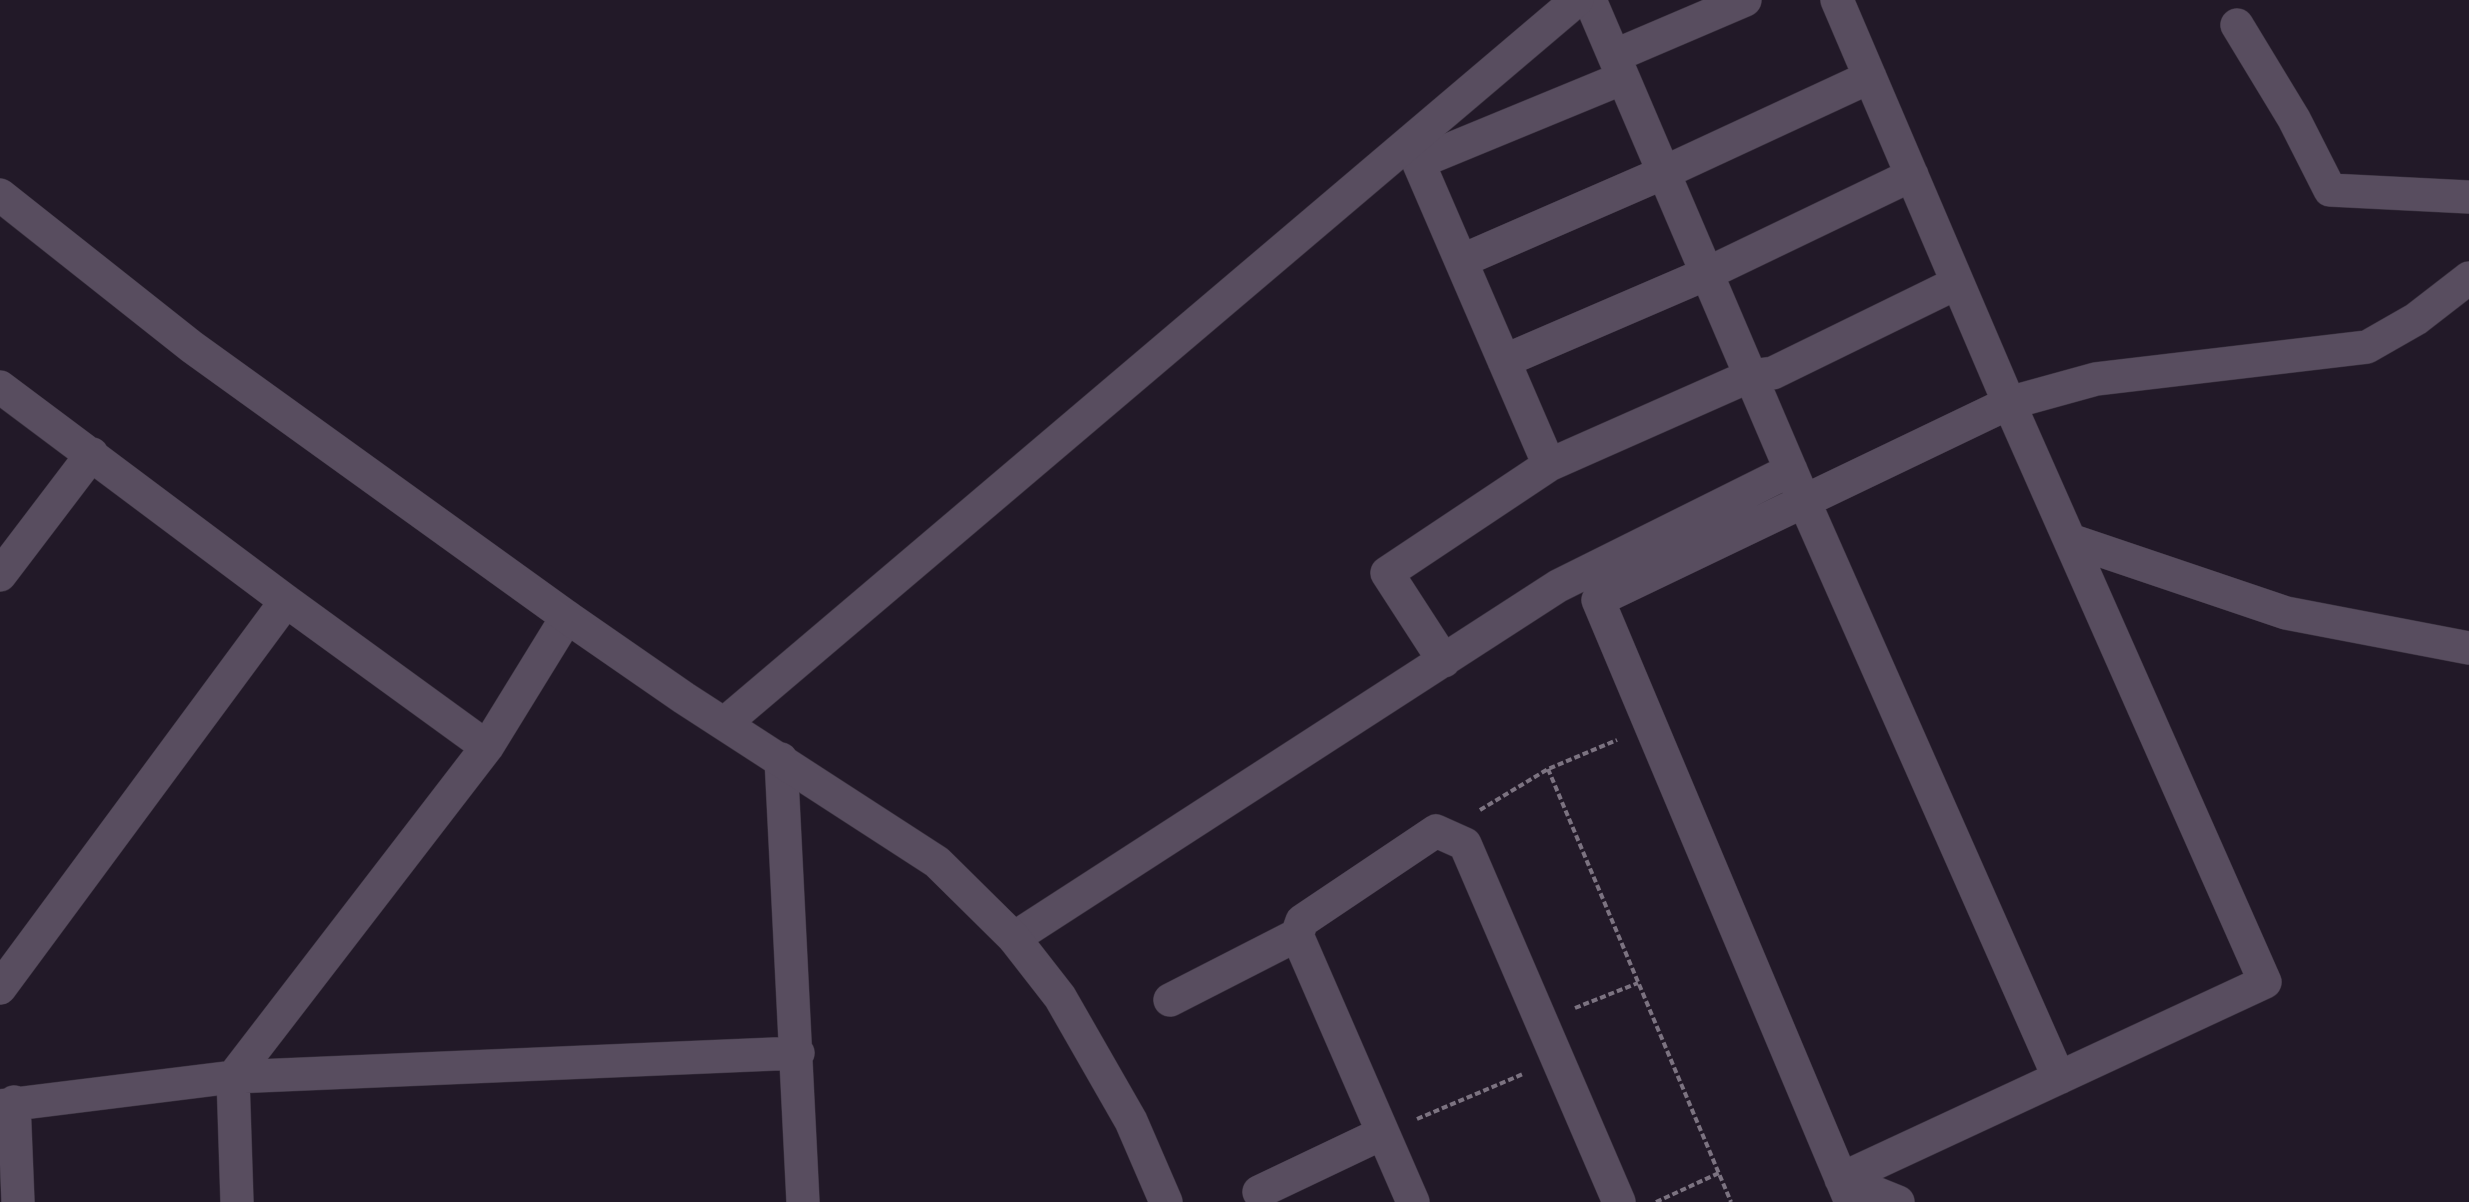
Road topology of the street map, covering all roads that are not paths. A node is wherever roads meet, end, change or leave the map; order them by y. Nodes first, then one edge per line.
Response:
1 (1577, 0) edge
2 (1590, 0) edge
3 (1745, 0) edge
4 (1837, 0) edge
5 (2237, 25) dead end
6 (1618, 67) junction
7 (1870, 77) junction
8 (1414, 152) junction
9 (1663, 173) junction
10 (1912, 175) junction
11 (0, 195) edge
12 (2469, 197) edge
13 (1461, 261) junction
14 (1706, 274) junction
15 (2469, 278) edge
16 (1958, 283) junction
17 (1504, 361) junction
18 (1750, 376) junction
19 (0, 387) edge
20 (2009, 403) junction
21 (92, 454) junction
22 (1549, 465) junction
23 (1791, 470) junction
24 (1804, 501) junction
25 (2070, 540) junction
26 (0, 575) edge
27 (286, 601) junction
28 (567, 617) junction
29 (2469, 648) edge
30 (1444, 661) junction
31 (725, 723) junction
32 (487, 747) junction
33 (781, 759) junction
34 (1297, 935) junction
35 (1014, 938) junction
36 (0, 988) edge
37 (1170, 1000) dead end
38 (798, 1053) junction
39 (233, 1077) junction
40 (2060, 1078) junction
41 (7, 1104) edge
42 (1383, 1133) junction
43 (1846, 1191) edge
44 (1259, 1192) dead end
45 (18, 1202) edge
46 (237, 1202) edge
47 (803, 1202) edge
48 (1166, 1202) edge
49 (1413, 1202) edge
50 (1619, 1202) edge
51 (1898, 1202) edge

1 - 8 street
2 - 6 street
3 - 6 street
4 - 7 street
5 - 12 street
6 - 8 street
6 - 9 street
7 - 9 street
7 - 10 street
8 - 13 street
8 - 31 street
9 - 13 street
9 - 14 street
10 - 14 street
10 - 16 street
11 - 28 street
13 - 17 street
14 - 17 street
14 - 18 street
15 - 20 street
16 - 18 street
16 - 20 street
17 - 22 street
18 - 22 street
18 - 23 street
19 - 21 street
20 - 24 street
20 - 25 street
21 - 26 street
21 - 27 street
22 - 30 street
23 - 24 street
23 - 30 street
24 - 40 street
24 - 43 street
25 - 29 street
25 - 40 street
27 - 32 street
27 - 36 street
28 - 31 street
28 - 32 street
30 - 35 street
31 - 33 street
32 - 39 street
33 - 35 street
33 - 38 street
34 - 37 street
34 - 42 street
34 - 50 street
35 - 48 street
38 - 39 street
38 - 47 street
39 - 41 street
39 - 46 street
40 - 43 street
41 - 45 street
42 - 44 street
42 - 49 street
43 - 51 street

